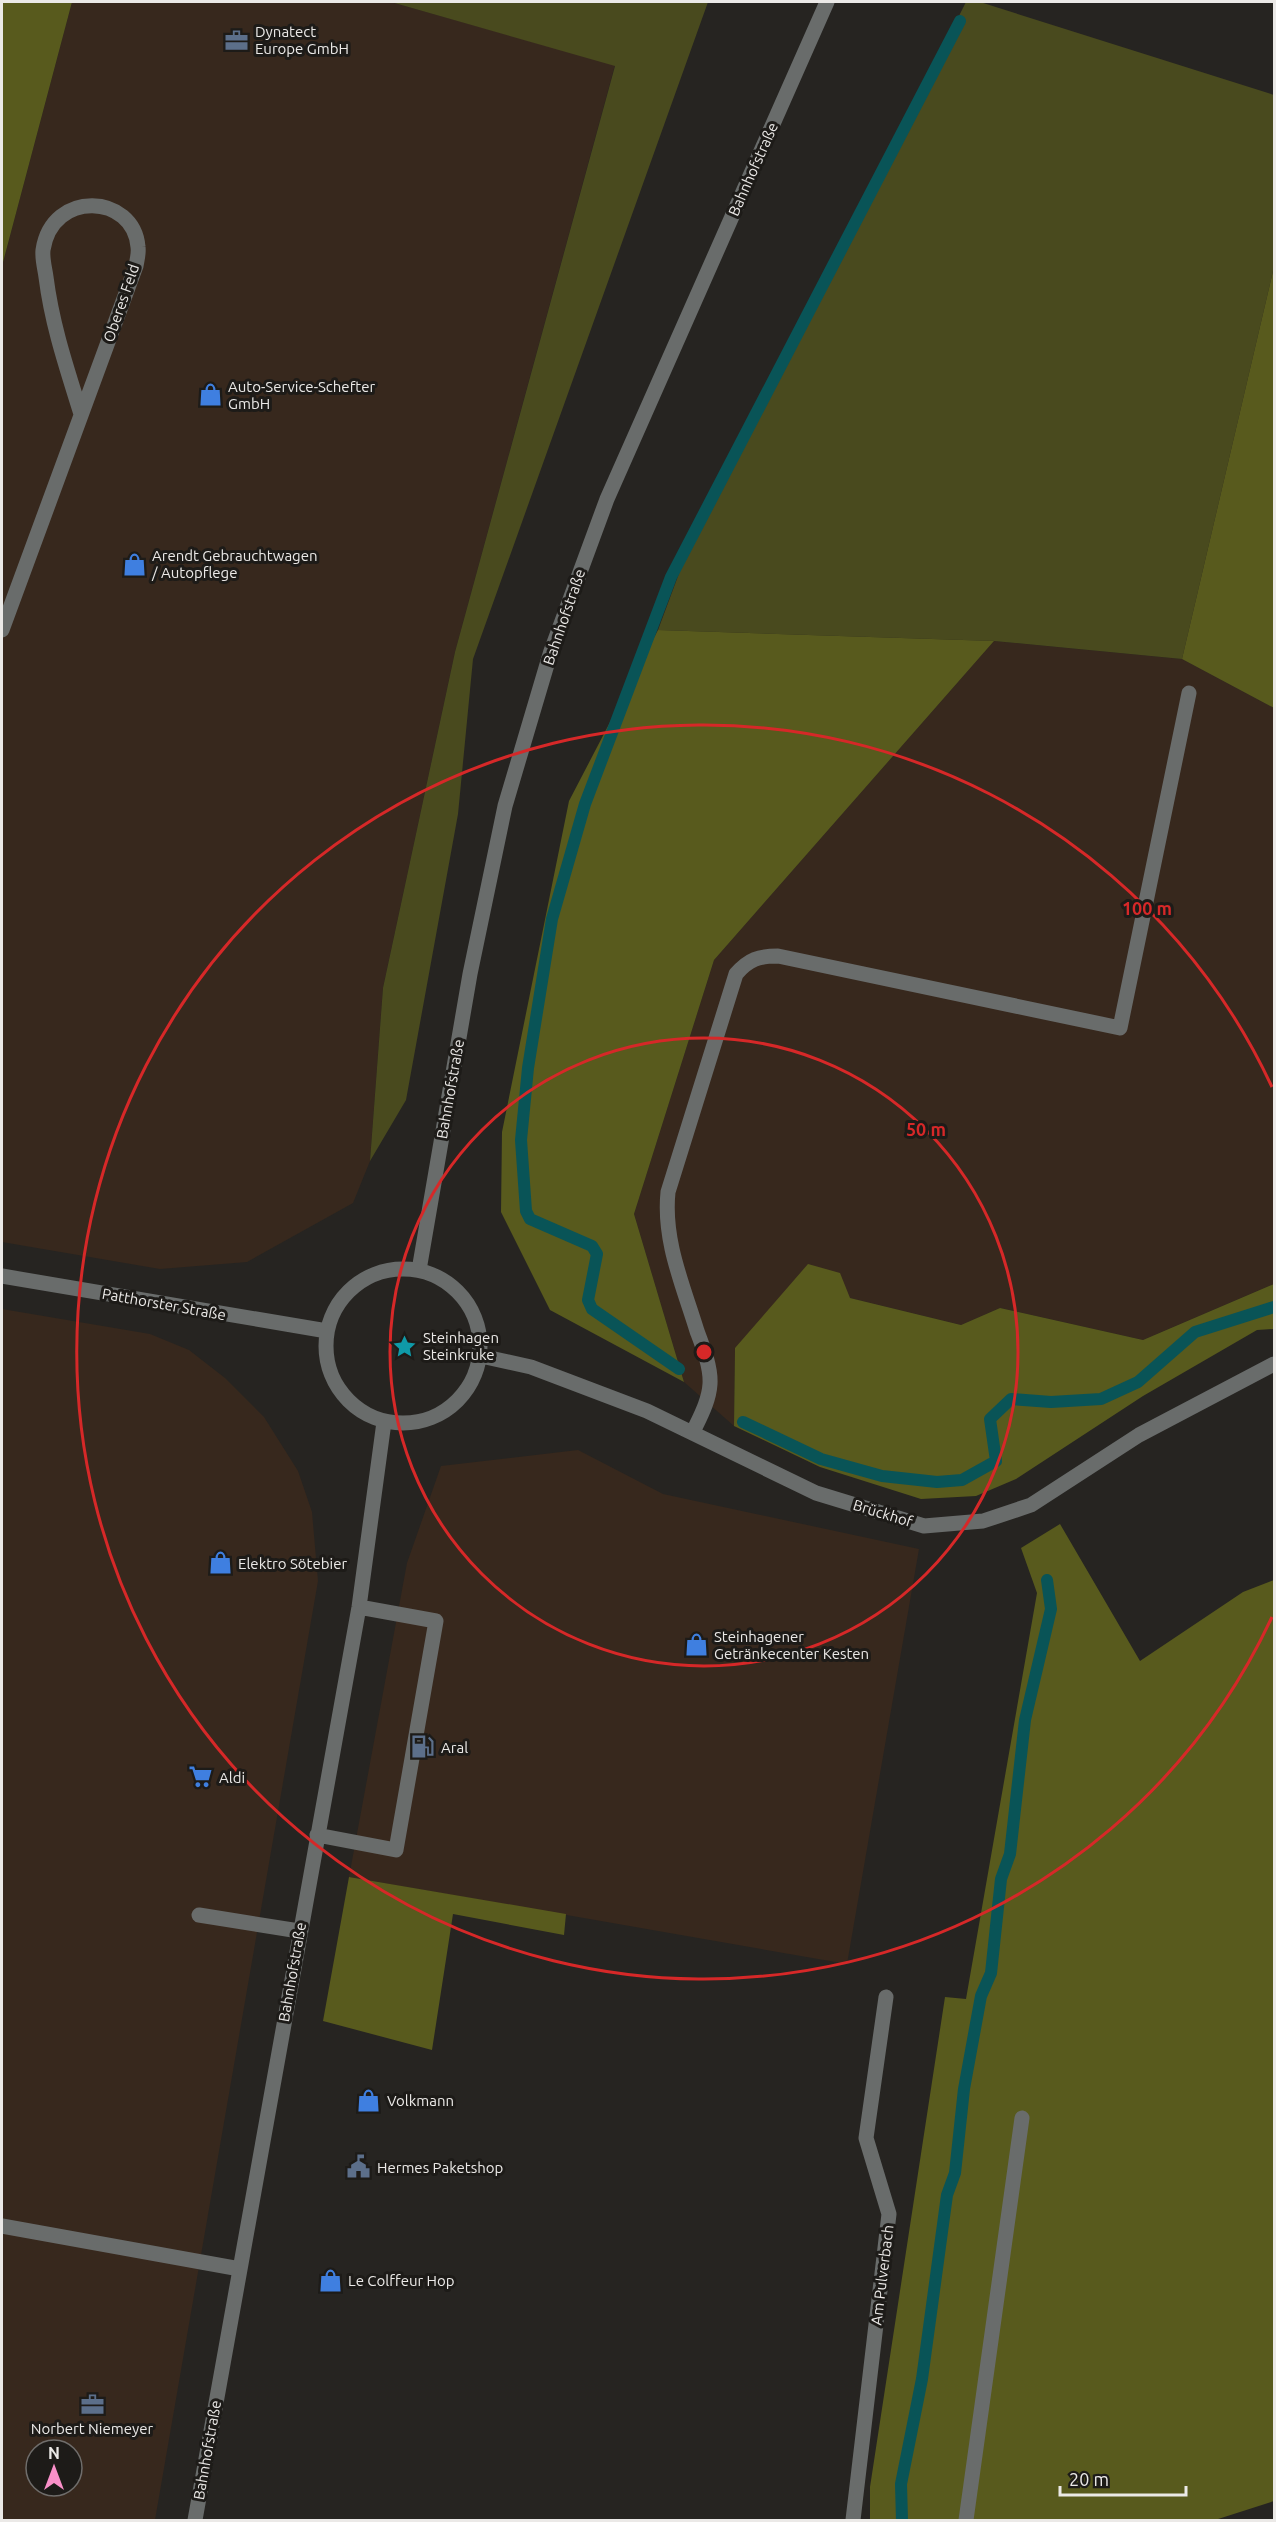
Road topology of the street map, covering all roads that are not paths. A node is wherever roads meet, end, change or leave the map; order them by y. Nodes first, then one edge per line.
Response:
1 (827, 2) edge
2 (81, 414) junction
3 (2, 630) edge
4 (1190, 693) dead end
5 (419, 1270) junction
6 (2, 1276) edge
7 (327, 1331) junction
8 (481, 1356) junction
9 (1275, 1364) edge
10 (384, 1422) junction
11 (693, 1432) junction
12 (359, 1607) junction
13 (317, 1835) junction
14 (199, 1915) dead end
15 (299, 1931) junction
16 (886, 1997) dead end
17 (1022, 2118) dead end
18 (2, 2226) edge
19 (240, 2269) junction
20 (195, 2520) edge
21 (852, 2520) edge
22 (966, 2520) edge

1 - 5 street, Bahnhofstraße
2 - 2 street, Oberes Feld
2 - 3 street, Oberes Feld
4 - 11 street
5 - 7 street
5 - 8 street
6 - 7 street, Patthorster Straße
7 - 10 street
8 - 10 street
8 - 11 street, Brückhof
9 - 11 street, Brückhof
10 - 12 street, Bahnhofstraße
12 - 13 street, Bahnhofstraße
12 - 13 street
13 - 15 street, Bahnhofstraße
14 - 15 street
15 - 19 street, Bahnhofstraße
16 - 21 street, Am Pulverbach
17 - 22 street
18 - 19 street
19 - 20 street, Bahnhofstraße

